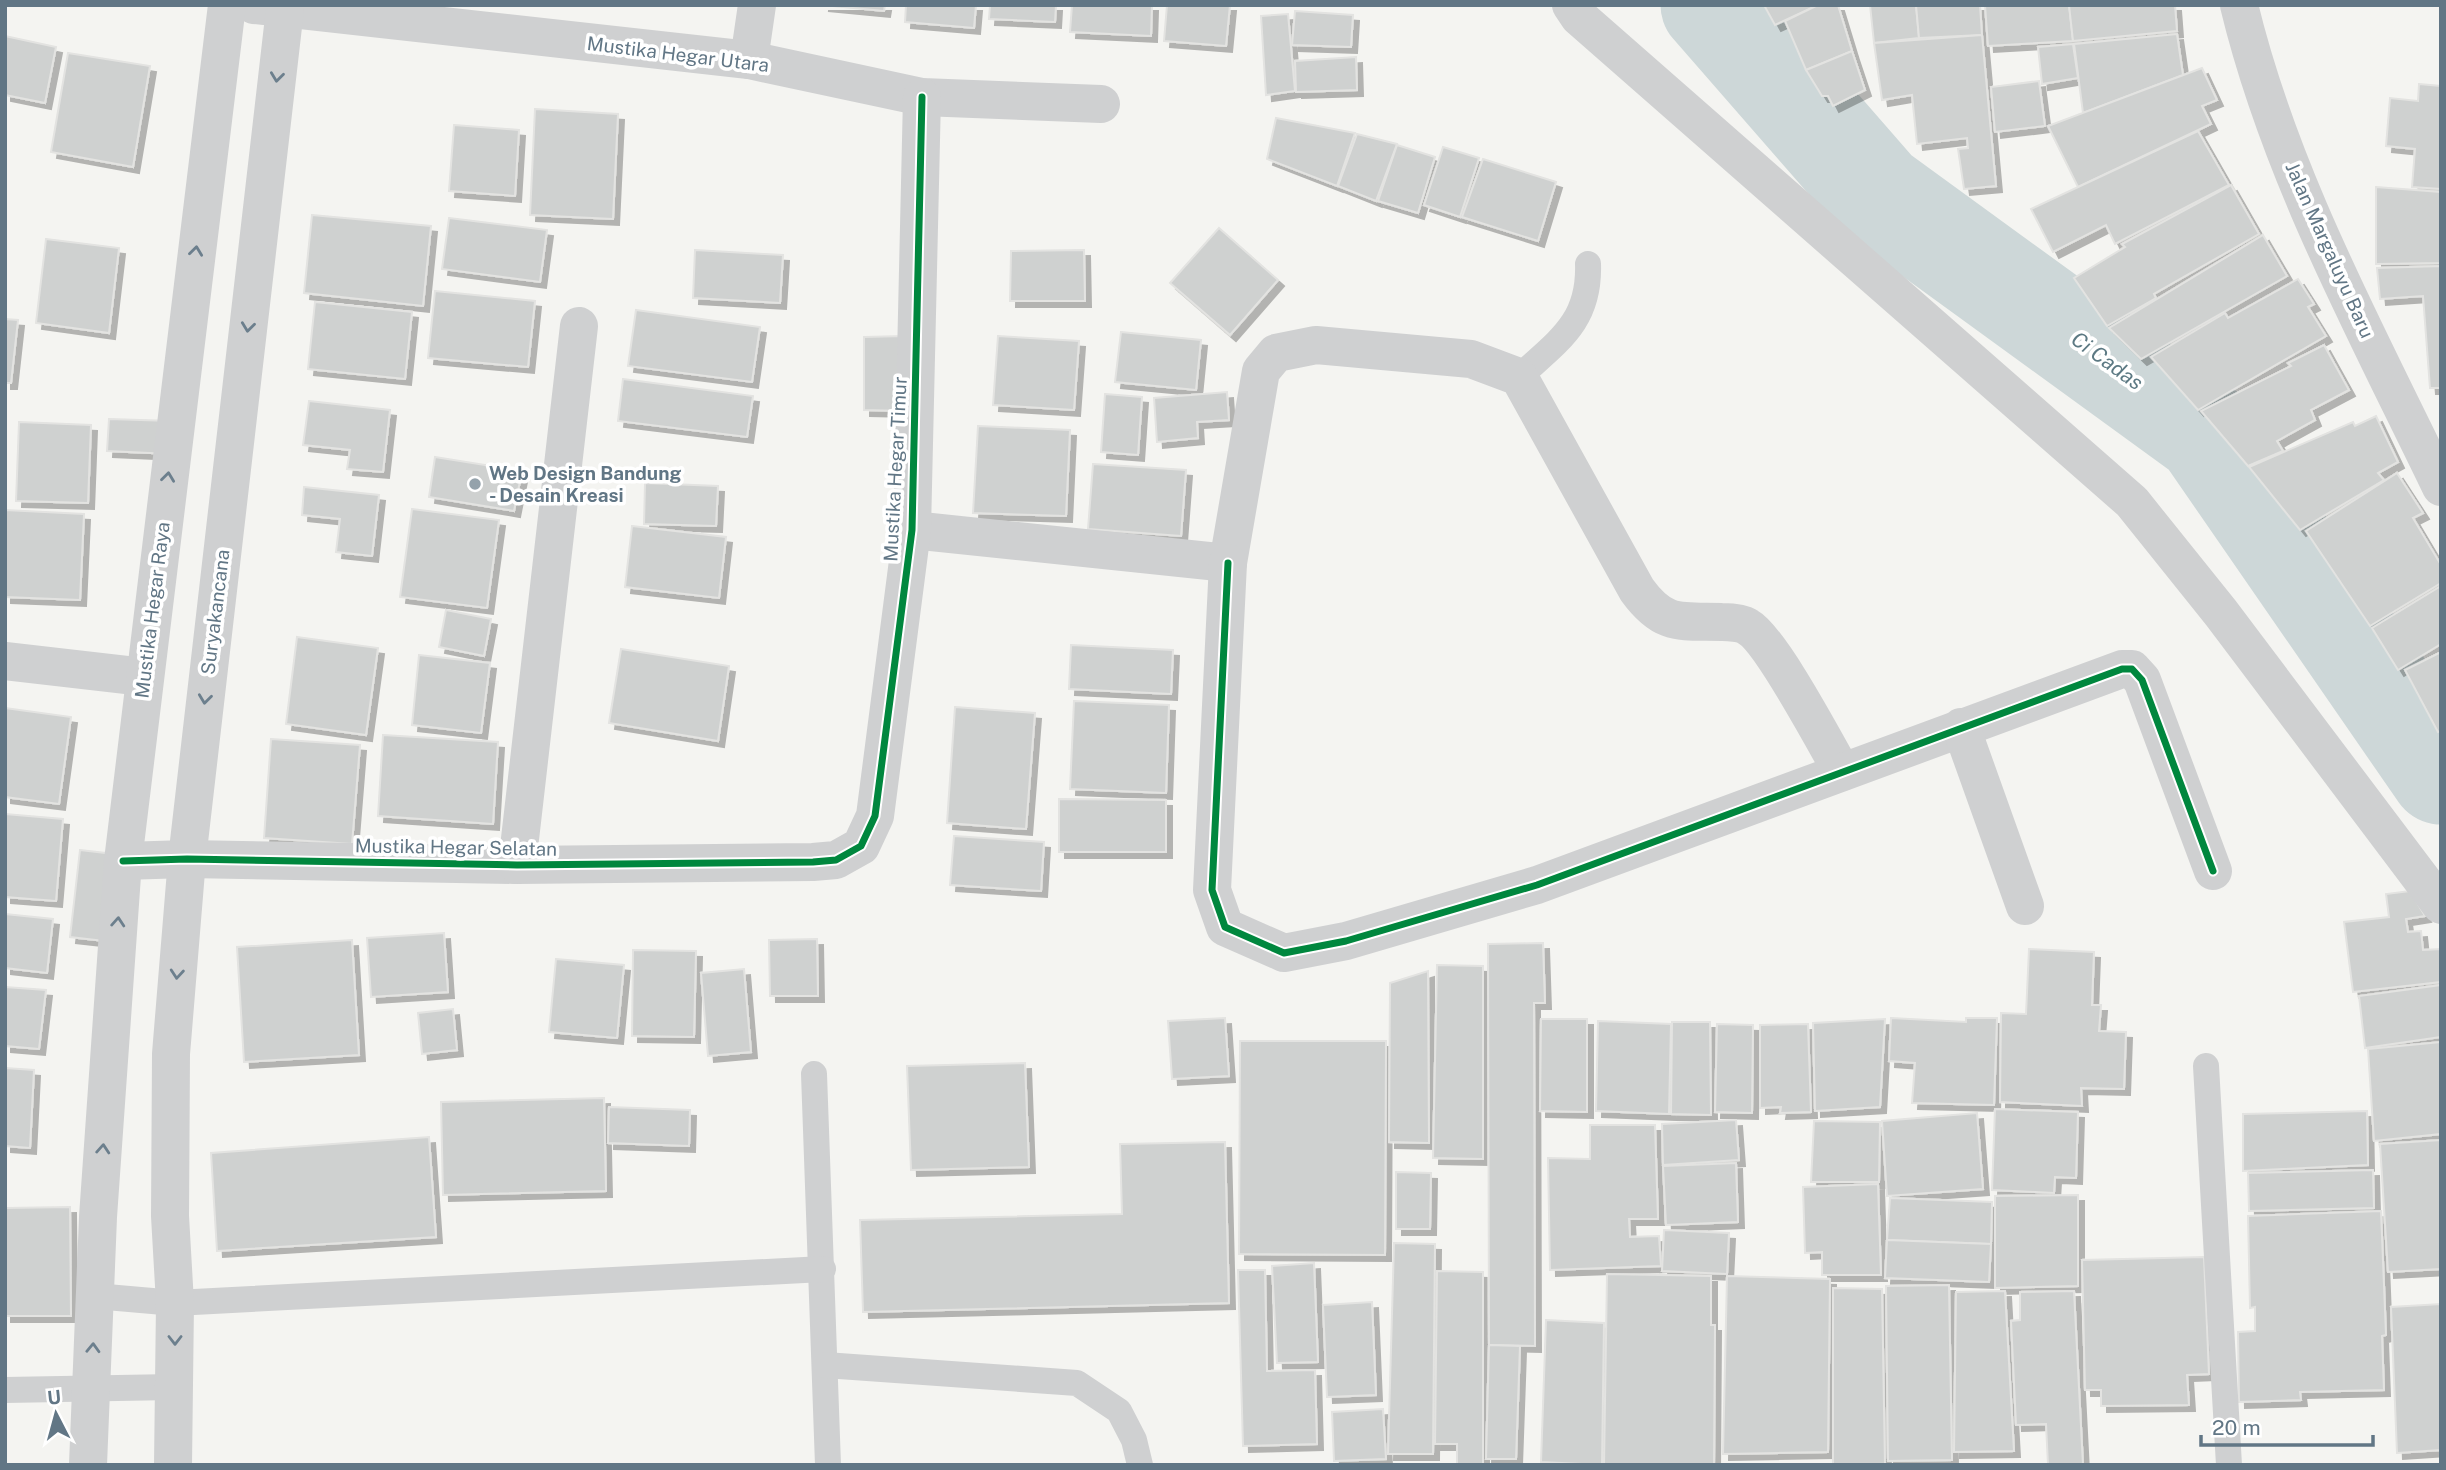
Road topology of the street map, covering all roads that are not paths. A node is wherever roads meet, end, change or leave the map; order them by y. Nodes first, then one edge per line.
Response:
1 (227, 5) edge
2 (757, 5) edge
3 (1571, 5) edge
4 (2239, 5) edge
5 (270, 7) edge
6 (749, 60) junction
7 (922, 97) junction
8 (1101, 104) dead end
9 (1588, 264) dead end
10 (579, 326) dead end
11 (1519, 377) junction
12 (2441, 487) edge
13 (912, 530) junction
14 (1228, 562) junction
15 (5, 661) edge
16 (144, 677) junction
17 (1961, 727) junction
18 (1842, 772) junction
19 (187, 859) junction
20 (123, 860) junction
21 (789, 862) joint
22 (517, 865) junction
23 (2213, 871) dead end
24 (2441, 905) edge
25 (2025, 906) dead end
26 (2206, 1066) dead end
27 (814, 1074) dead end
28 (823, 1269) junction
29 (95, 1296) junction
30 (175, 1303) junction
31 (825, 1365) junction
32 (174, 1387) junction
33 (91, 1389) junction
34 (5, 1390) edge
35 (89, 1465) edge
36 (173, 1465) edge
37 (828, 1465) edge
38 (1140, 1465) edge
39 (2229, 1465) edge

16 -> 1 street, Mustika Hegar Raya
2 - 6 street
3 - 24 street
4 - 12 street, Jalan Margaluyu Baru
5 - 6 street, Mustika Hegar Utara
5 -> 19 street, Suryakancana
6 - 7 street, Mustika Hegar Utara
7 - 8 street, Mustika Hegar Utara
7 - 13 street, Mustika Hegar Timur
9 - 11 lane
10 - 22 street
11 - 14 street
11 - 18 street
13 - 14 street
13 - 21 street, Mustika Hegar Timur
14 - 18 street
15 - 16 street
16 - 20 street, Mustika Hegar Raya
17 - 18 street
17 - 23 street
17 - 25 street
19 - 20 street, Mustika Hegar Selatan
19 - 22 street, Mustika Hegar Selatan
19 -> 30 street, Suryakancana
29 -> 20 street, Mustika Hegar Raya
21 - 22 street, Mustika Hegar Selatan
26 - 39 lane
27 - 28 lane
28 - 30 lane
28 - 31 lane
29 - 30 lane
33 -> 29 street, Mustika Hegar Raya
30 -> 32 street, Suryakancana
31 - 37 lane
31 - 38 lane
32 - 33 lane
32 - 36 street, Suryakancana
33 - 34 lane
33 - 35 street, Mustika Hegar Raya

